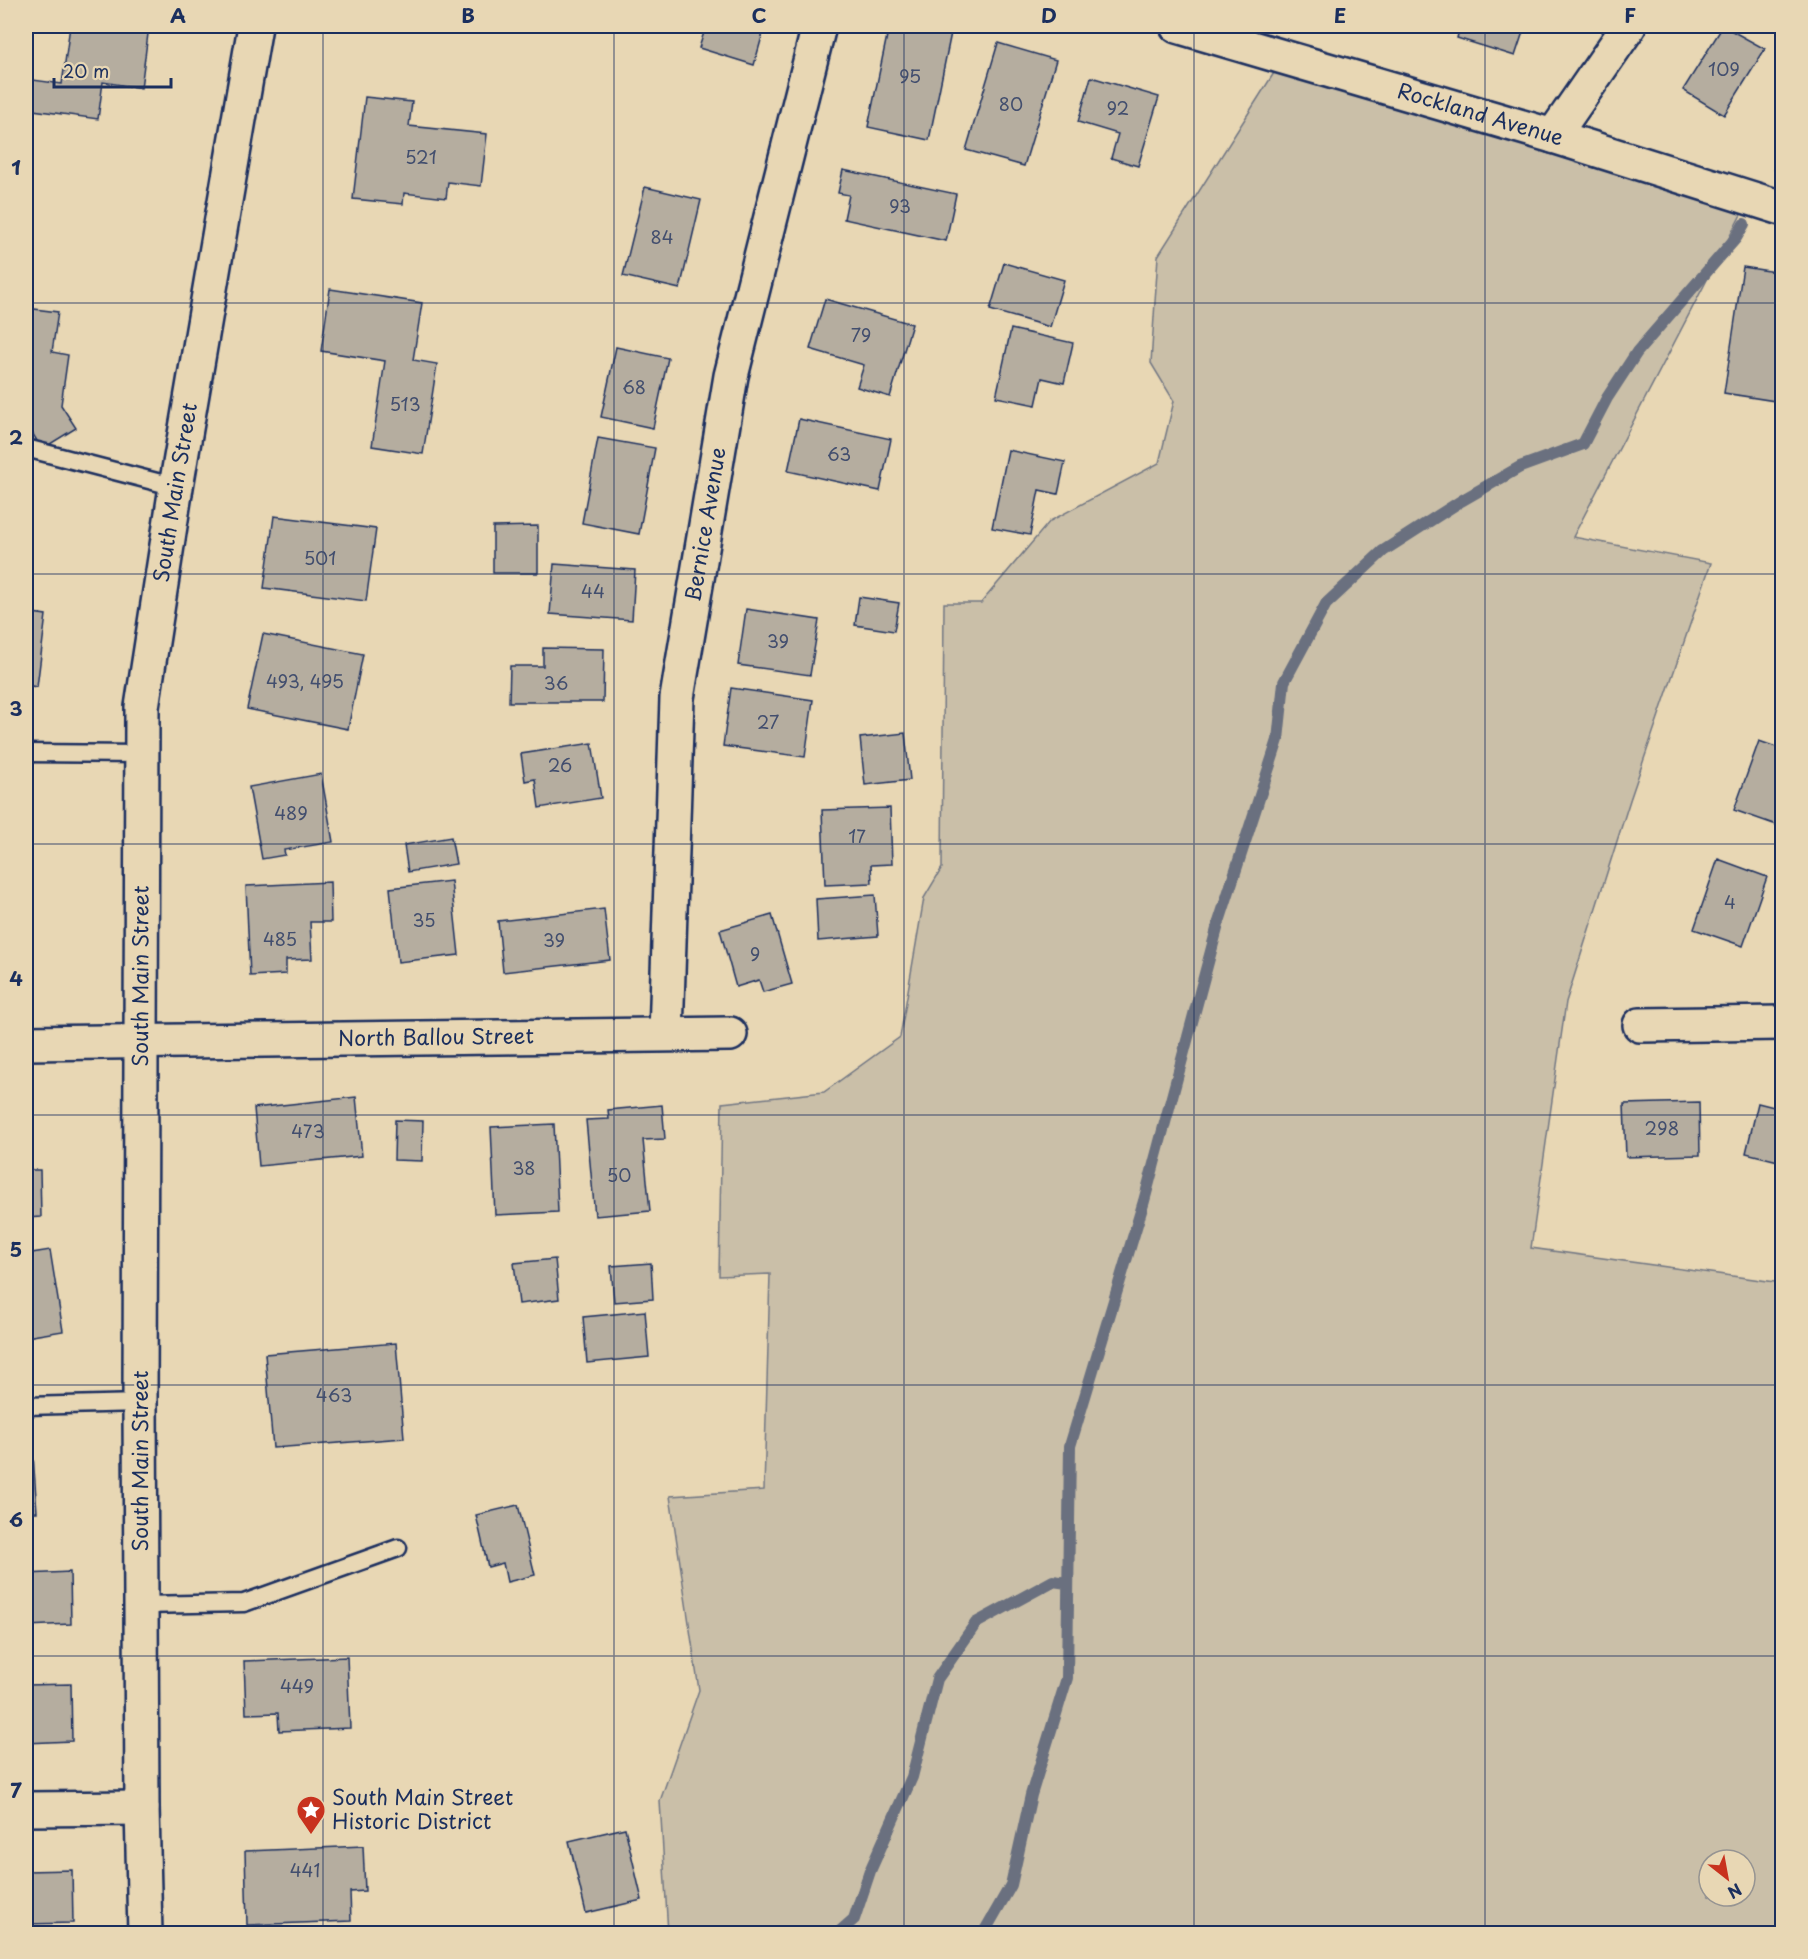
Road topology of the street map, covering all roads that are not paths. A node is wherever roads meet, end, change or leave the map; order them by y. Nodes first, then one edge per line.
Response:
1 (255, 26) edge
2 (819, 26) edge
3 (1178, 26) edge
4 (1629, 26) edge
5 (1227, 33) edge
6 (1552, 136) junction
7 (1782, 208) edge
8 (26, 448) edge
9 (176, 487) junction
10 (26, 753) edge
11 (141, 754) junction
12 (1782, 1023) edge
13 (1640, 1025) dead end
14 (666, 1034) junction
15 (730, 1034) dead end
16 (141, 1041) junction
17 (26, 1043) edge
18 (140, 1403) junction
19 (26, 1406) edge
20 (398, 1548) dead end
21 (142, 1605) junction
22 (142, 1808) junction
23 (26, 1809) edge
24 (145, 1934) edge

1 - 9 street, South Main Street
2 - 14 street, Bernice Avenue
3 - 5 street, Rockland Avenue
4 - 6 street
5 - 6 street, Rockland Avenue
6 - 7 street, Rockland Avenue
8 - 9 lane
9 - 11 street, South Main Street
10 - 11 lane
11 - 16 street, South Main Street
12 - 13 street
14 - 15 street, North Ballou Street
14 - 16 street, North Ballou Street
16 - 17 street, North Ballou Street
16 - 18 street, South Main Street
18 - 19 lane
18 - 21 street, South Main Street
20 - 21 lane
21 - 22 street, South Main Street
22 - 23 street
22 - 24 street, South Main Street

